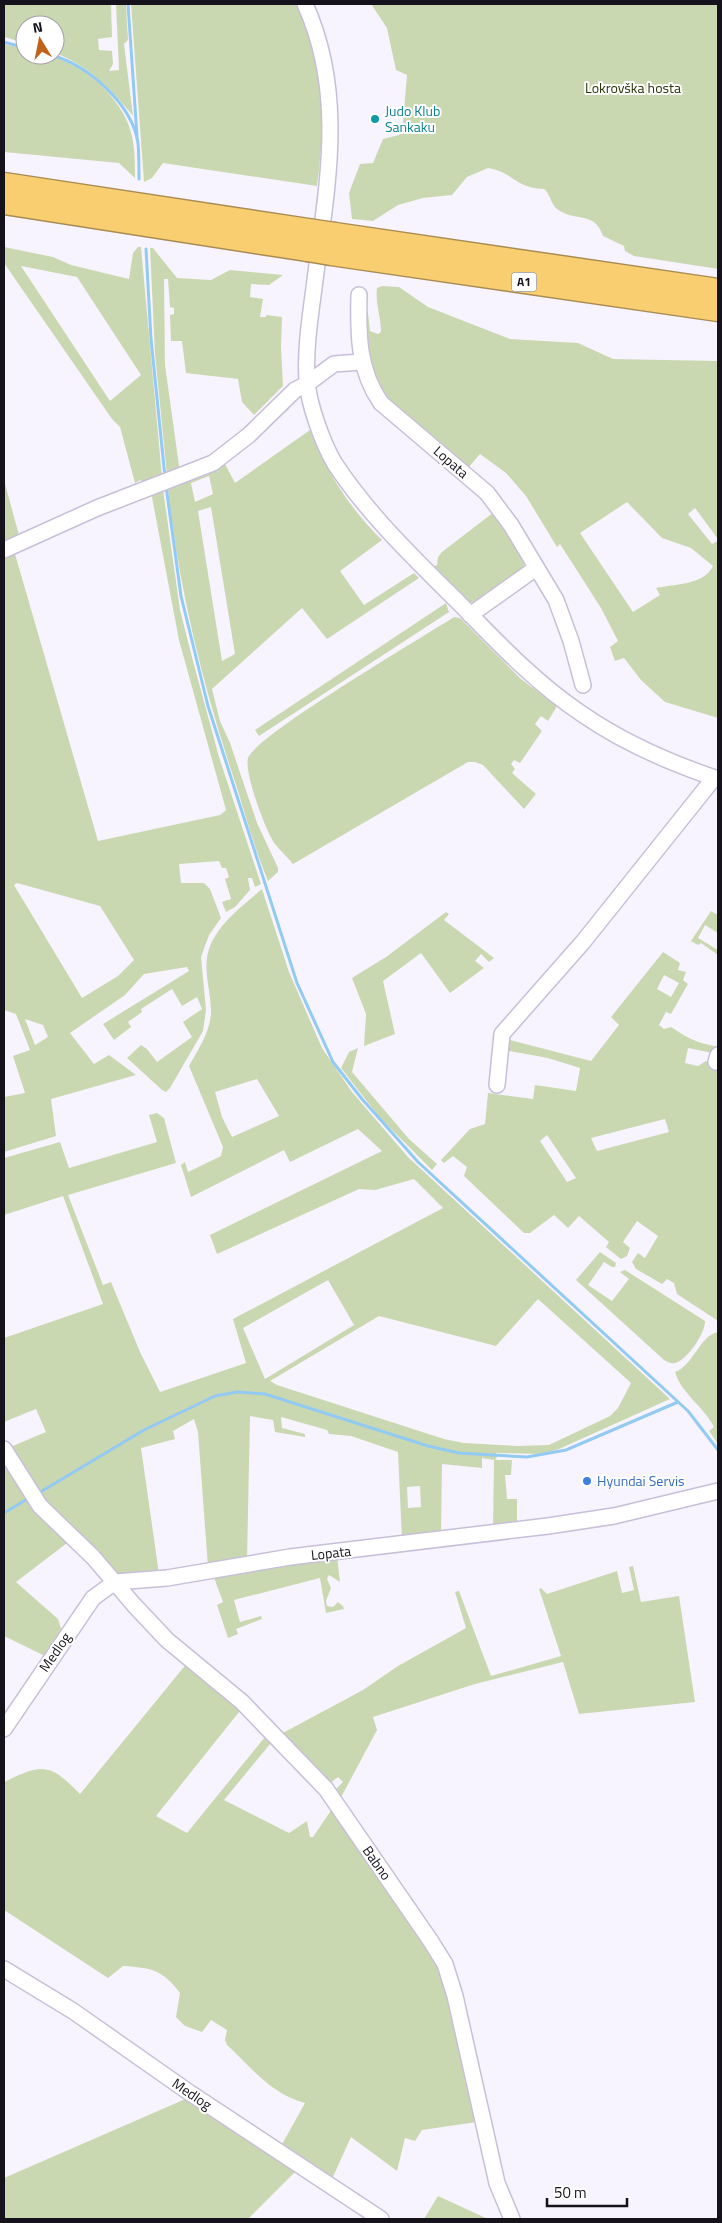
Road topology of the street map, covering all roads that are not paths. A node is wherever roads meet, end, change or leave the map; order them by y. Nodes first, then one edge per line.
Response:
1 (305, 4) edge
2 (4, 184) edge
3 (4, 203) edge
4 (307, 240) junction
5 (333, 244) junction
6 (718, 290) edge
7 (359, 295) dead end
8 (718, 310) edge
9 (361, 362) junction
10 (307, 384) junction
11 (4, 550) edge
12 (536, 568) junction
13 (470, 615) junction
14 (582, 685) dead end
15 (716, 778) edge
16 (497, 1085) dead end
17 (4, 1449) edge
18 (718, 1491) edge
19 (114, 1582) junction
20 (4, 1729) edge
21 (4, 1969) edge
22 (381, 2219) edge
23 (512, 2219) edge

1 - 10 street
2 - 4 highway, A1
3 - 4 highway, A1
4 - 5 highway, A1, bridge
5 - 6 highway, A1
5 - 8 highway, A1
7 - 9 street, Lopata
9 - 10 street
9 - 12 street, Lopata
10 - 11 street
10 - 13 street
12 - 13 street
12 - 14 street, Lopata
13 - 15 street
15 - 16 street
17 - 19 street
18 - 19 street, Lopata
19 - 20 street, Medlog
19 - 23 street, Babno
21 - 22 street, Medlog

